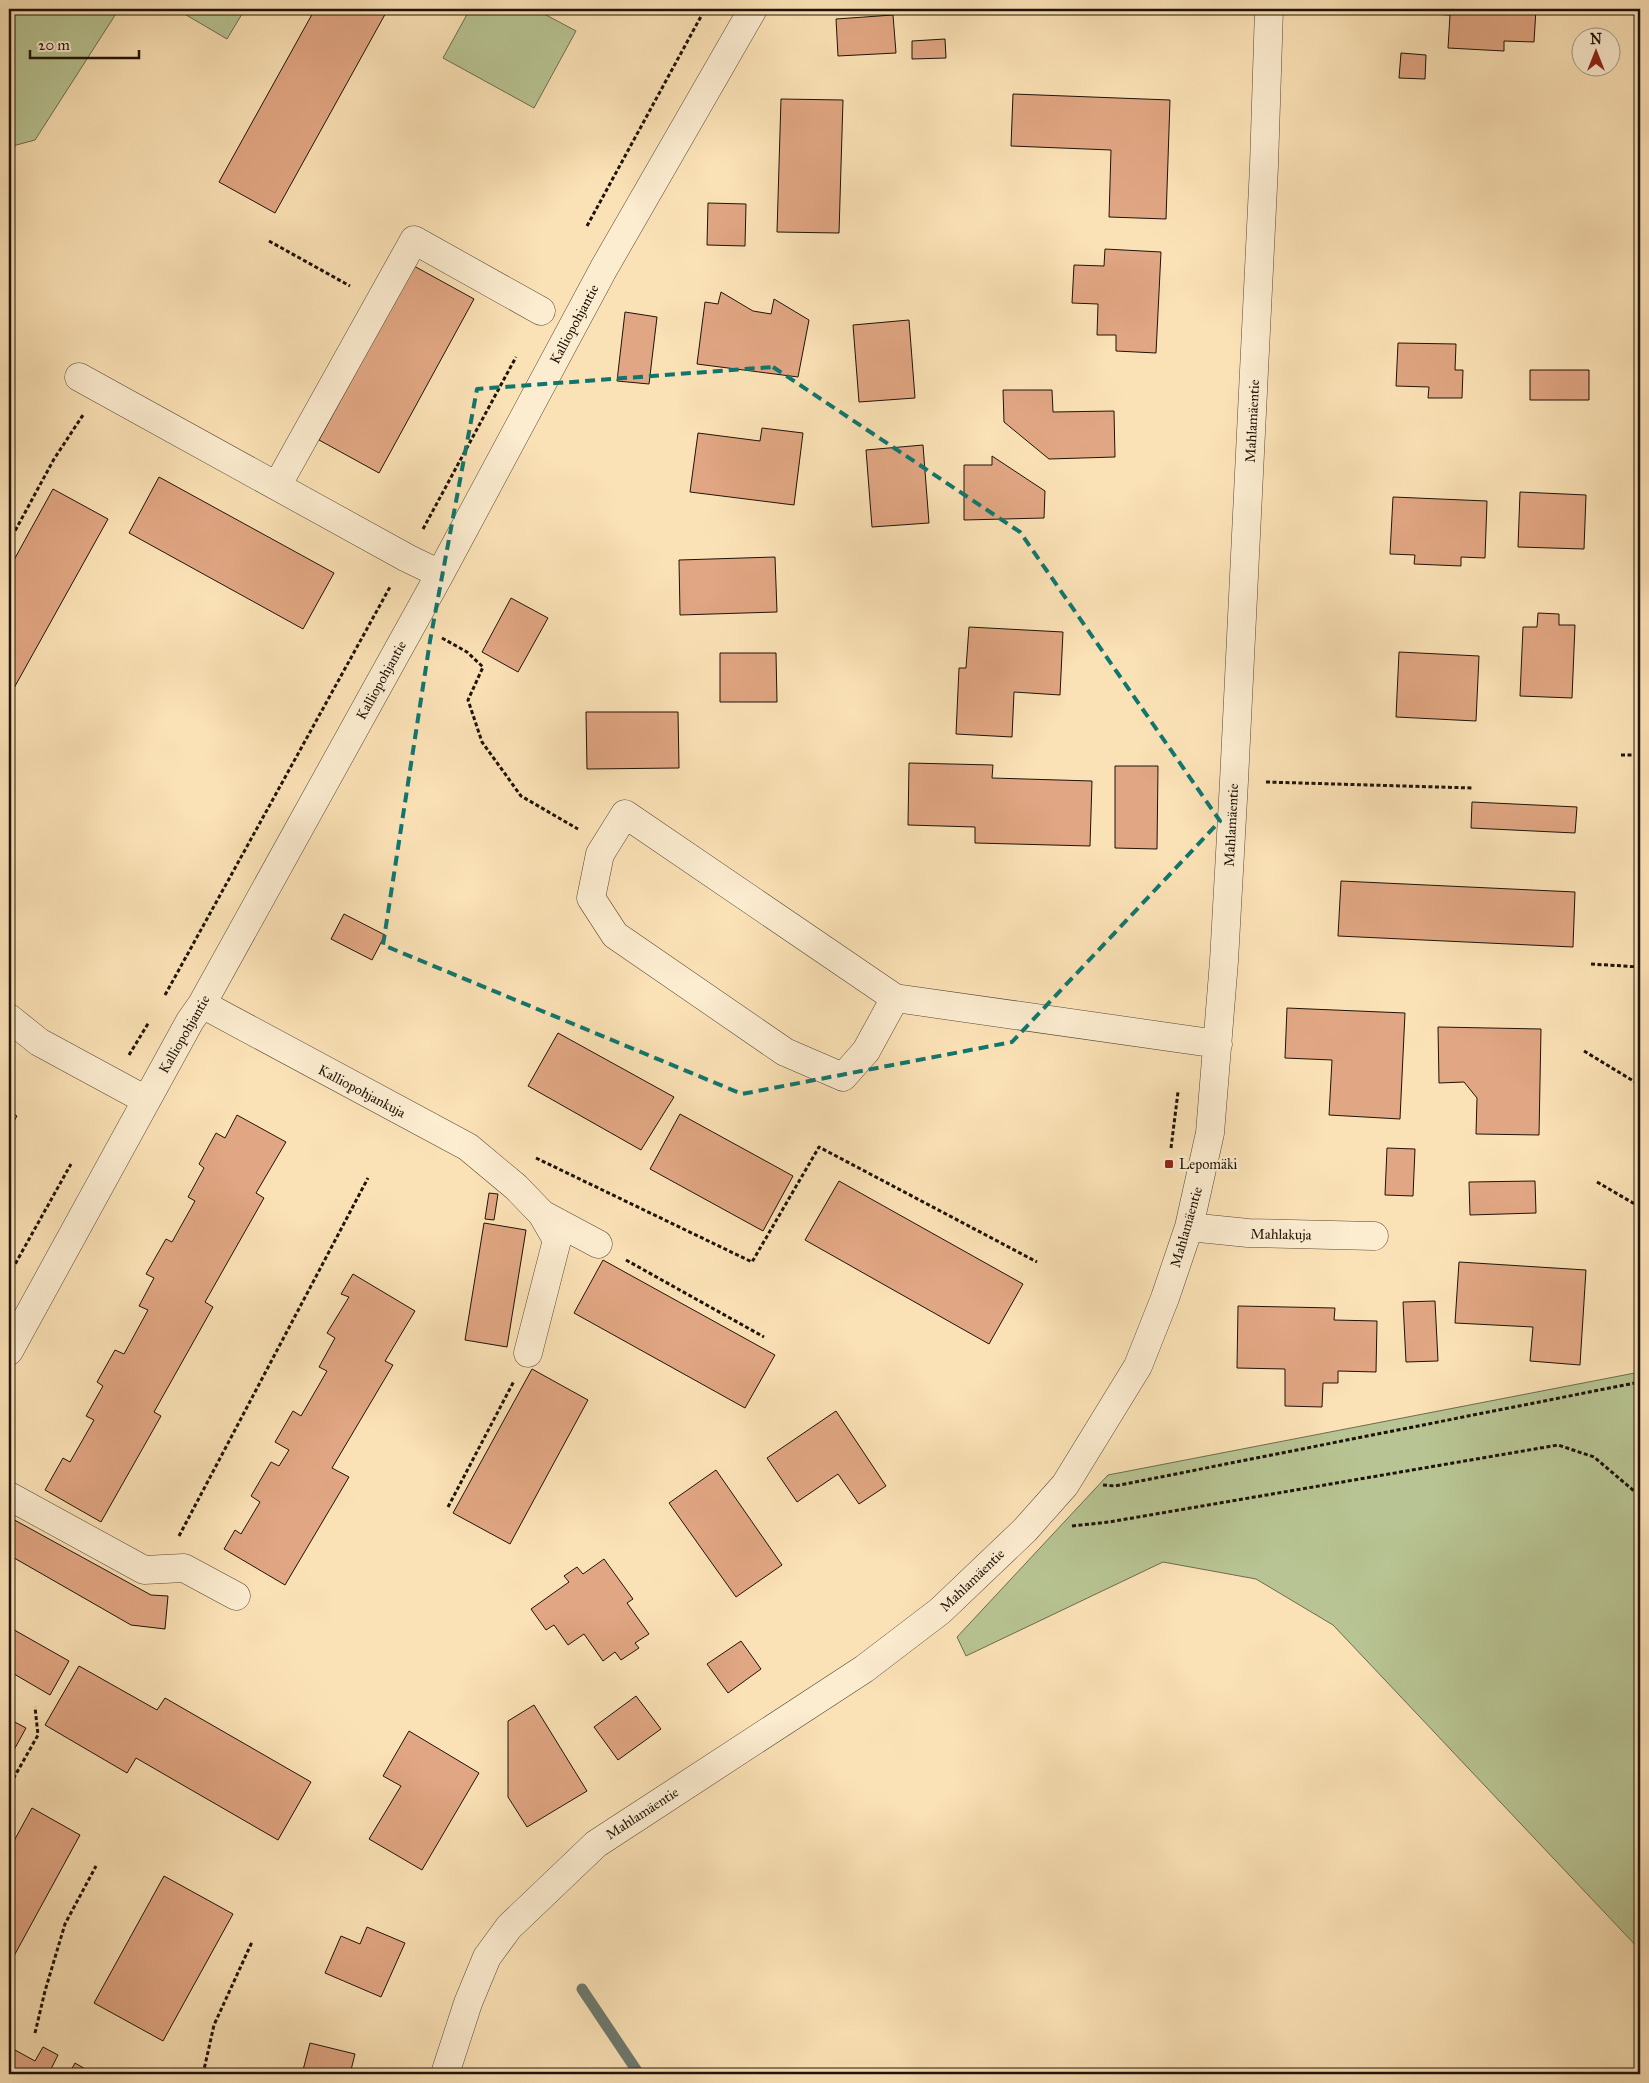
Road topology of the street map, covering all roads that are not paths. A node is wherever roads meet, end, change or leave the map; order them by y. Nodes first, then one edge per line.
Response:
1 (753, 9) edge
2 (1269, 9) edge
3 (541, 311) road end
4 (90, 383) road end
5 (277, 486) junction
6 (440, 574) junction
7 (896, 998) junction
8 (202, 1004) junction
9 (9, 1018) edge
10 (1218, 1044) junction
11 (146, 1100) junction
12 (542, 1214) junction
13 (1189, 1227) junction
14 (1374, 1236) dead end
15 (598, 1244) road end
16 (9, 1351) edge
17 (528, 1353) road end
18 (9, 1496) edge
19 (236, 1596) dead end
20 (445, 2074) edge

1 - 6 street, Kalliopohjantie
2 - 10 street, Mahlamäentie
3 - 5 street
4 - 5 street
5 - 6 street
6 - 8 street, Kalliopohjantie
7 - 7 street
7 - 10 street
8 - 11 street, Kalliopohjantie
8 - 12 street, Kalliopohjankuja
9 - 11 street
10 - 13 street, Mahlamäentie
11 - 16 street, Kalliopohjantie
12 - 15 street
12 - 17 street
13 - 14 street, Mahlakuja
13 - 20 street, Mahlamäentie
18 - 19 street

